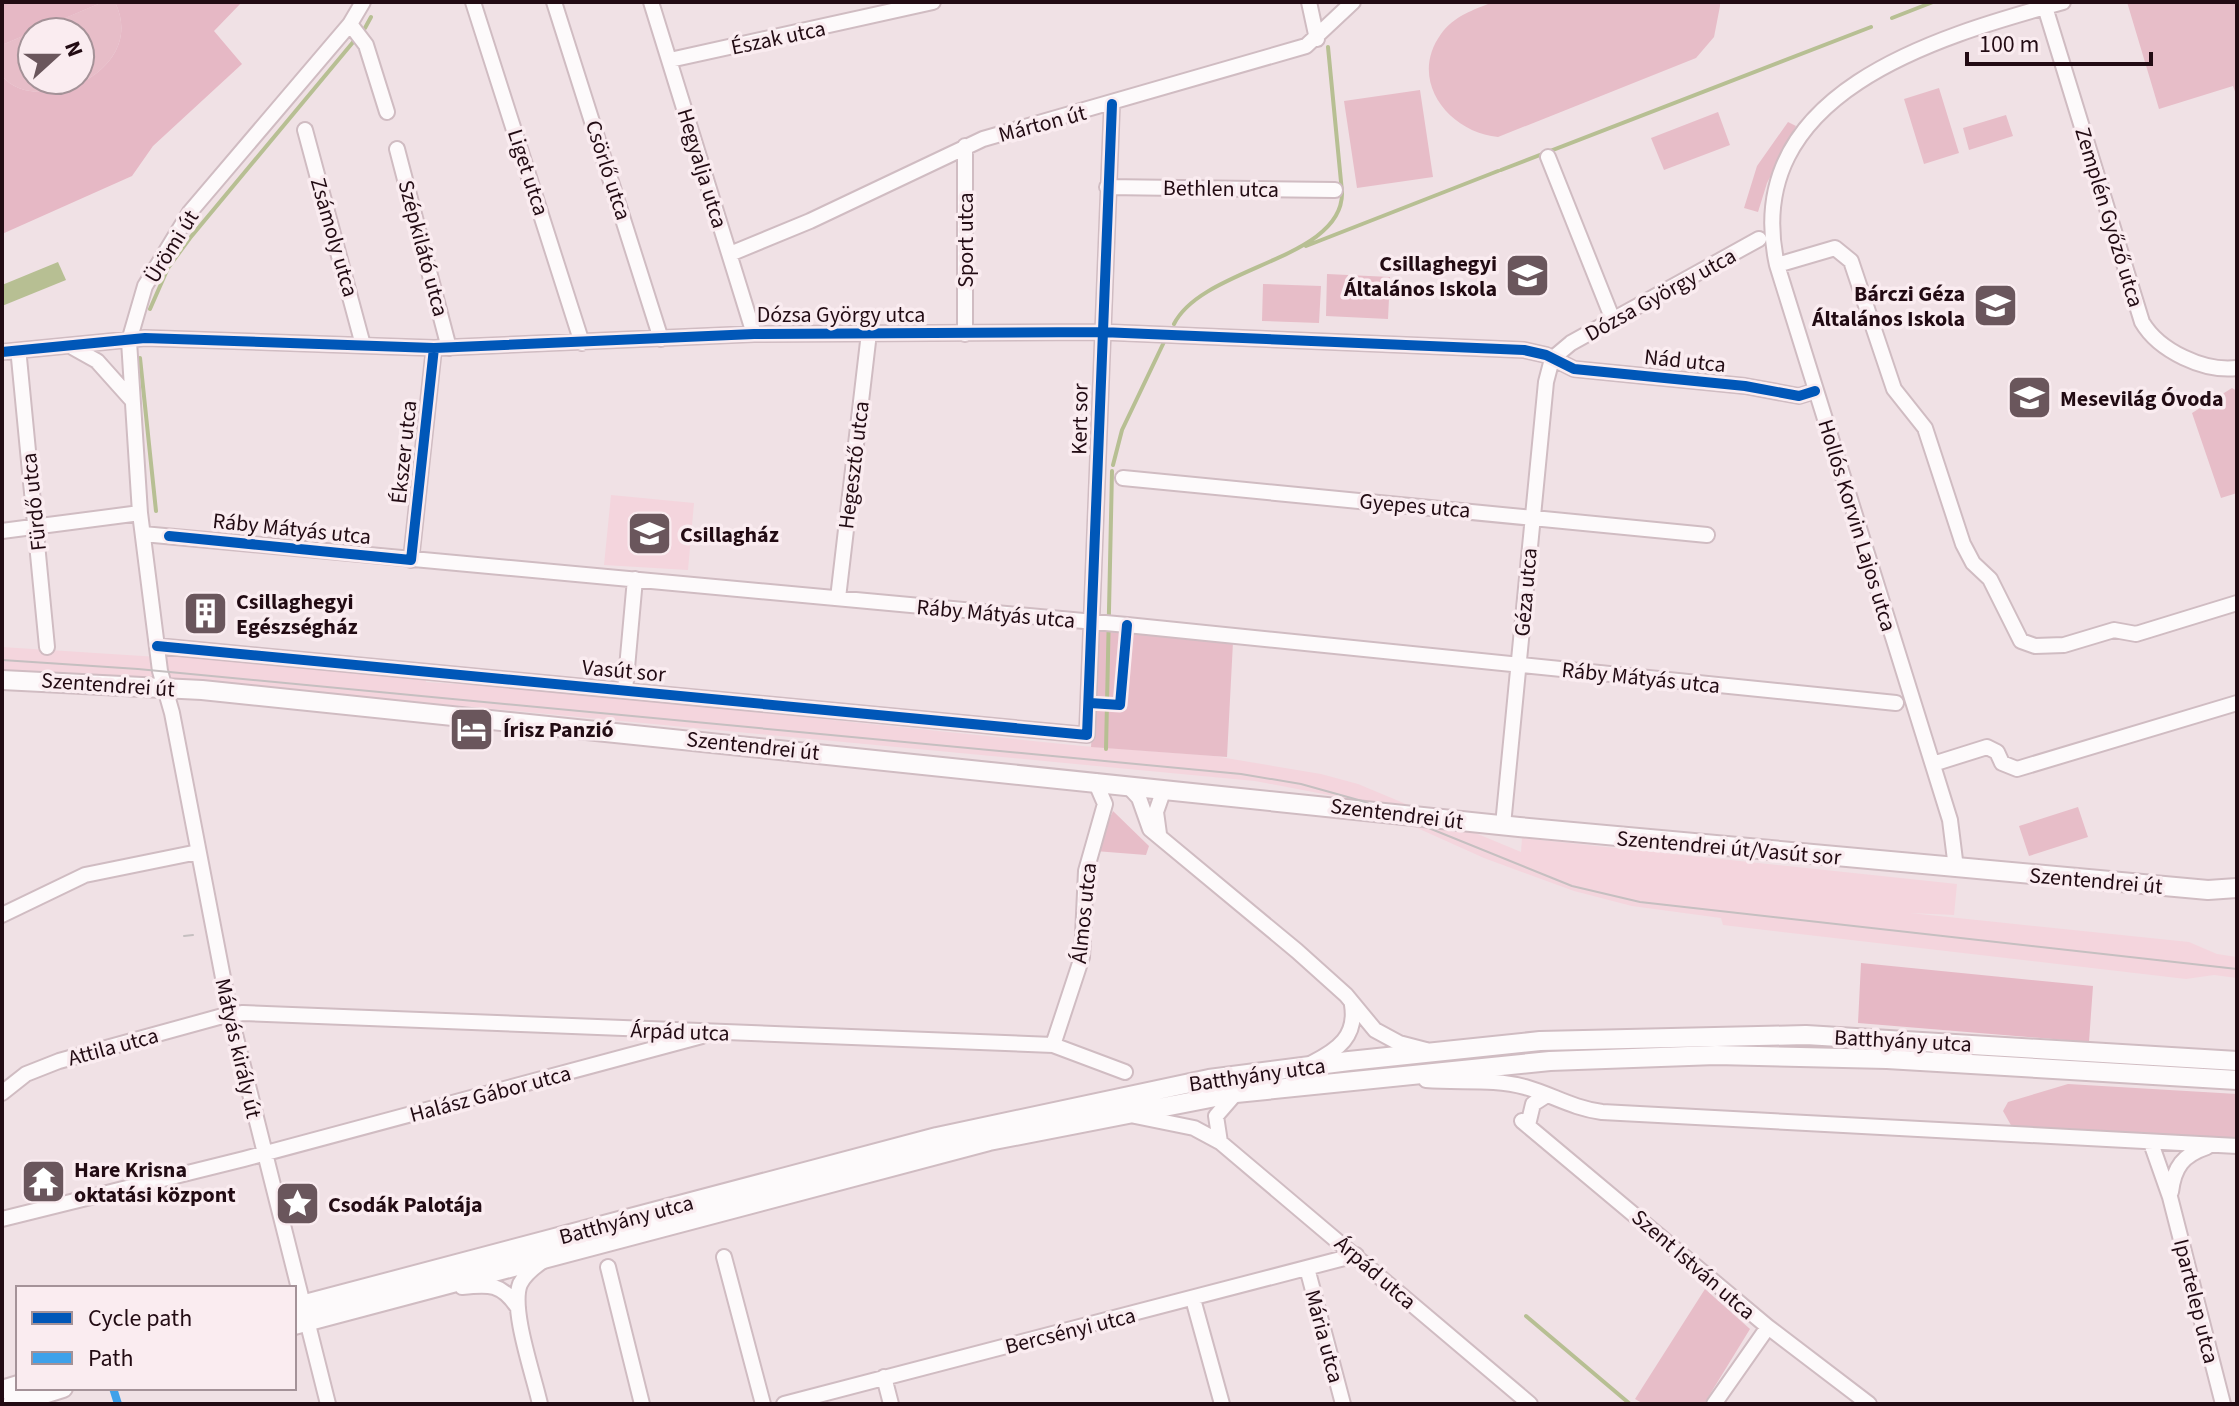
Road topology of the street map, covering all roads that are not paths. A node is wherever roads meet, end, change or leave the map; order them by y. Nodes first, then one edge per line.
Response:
1 (363, 2) edge
2 (473, 2) edge
3 (554, 2) edge
4 (651, 2) edge
5 (933, 2) edge
6 (1309, 2) edge
7 (1353, 2) edge
8 (2063, 2) edge
9 (2045, 7) junction
10 (350, 24) junction
11 (1317, 39) junction
12 (670, 60) junction
13 (1112, 104) junction
14 (387, 112) dead end
15 (305, 130) dead end
16 (965, 146) junction
17 (397, 149) dead end
18 (1548, 157) dead end
19 (1107, 187) junction
20 (1335, 190) dead end
21 (1766, 239) junction
22 (730, 254) junction
23 (1777, 265) junction
24 (1613, 320) junction
25 (1101, 332) junction
26 (869, 333) junction
27 (754, 334) junction
28 (965, 334) junction
29 (661, 339) junction
30 (129, 341) junction
31 (582, 343) junction
32 (363, 345) junction
33 (72, 347) junction
34 (441, 348) junction
35 (2, 352) edge
36 (19, 358) dead end
37 (1552, 359) junction
38 (2237, 368) edge
39 (1815, 391) junction
40 (131, 399) junction
41 (1123, 478) dead end
42 (140, 513) junction
43 (1533, 516) junction
44 (36, 528) junction
45 (2, 531) edge
46 (143, 534) junction
47 (1707, 535) dead end
48 (411, 560) junction
49 (635, 579) junction
50 (838, 598) junction
51 (2237, 603) edge
52 (1102, 623) junction
53 (157, 646) junction
54 (47, 647) dead end
55 (1519, 665) junction
56 (2, 680) edge
57 (166, 689) junction
58 (625, 690) junction
59 (1896, 703) dead end
60 (2237, 703) edge
61 (1087, 735) joint
62 (1933, 764) junction
63 (1095, 781) junction
64 (1127, 785) junction
65 (1164, 789) junction
66 (1503, 825) junction
67 (1163, 842) junction
68 (198, 852) junction
69 (1956, 868) junction
70 (2237, 888) edge
71 (2, 915) edge
72 (1352, 1005) junction
73 (230, 1014) junction
74 (646, 1029) junction
75 (716, 1032) junction
76 (1053, 1045) junction
77 (1431, 1051) junction
78 (647, 1052) junction
79 (2237, 1061) edge
80 (1304, 1067) junction
81 (1125, 1072) dead end
82 (1385, 1076) junction
83 (2237, 1080) edge
84 (2, 1093) edge
85 (1236, 1093) junction
86 (1547, 1095) junction
87 (1115, 1114) junction
88 (1220, 1142) junction
89 (2151, 1143) junction
90 (2211, 1146) junction
91 (2237, 1146) edge
92 (264, 1153) junction
93 (2170, 1197) junction
94 (2, 1219) edge
95 (554, 1255) junction
96 (1356, 1255) junction
97 (724, 1257) dead end
98 (608, 1267) dead end
99 (1307, 1268) junction
100 (293, 1286) edge
101 (443, 1286) junction
102 (1193, 1299) junction
103 (518, 1308) junction
104 (299, 1314) edge
105 (1768, 1327) junction
106 (884, 1377) junction
107 (57, 1390) edge
108 (12, 1404) edge
109 (328, 1404) edge
110 (540, 1404) edge
111 (642, 1404) edge
112 (763, 1404) edge
113 (784, 1404) edge
114 (891, 1404) edge
115 (1222, 1404) edge
116 (1343, 1404) edge
117 (1530, 1404) edge
118 (1714, 1404) edge
119 (1869, 1404) edge
120 (2223, 1404) edge

1 - 10 street, Ürömi út
2 - 31 street, Liget utca
3 - 29 street, Csörlő utca
4 - 12 street, Hegyalja utca
5 - 12 street, Észak utca
6 - 11 street
7 - 11 street, Márton út
8 - 9 street
9 - 21 street
9 - 38 street, Zemplén Győző utca
10 - 14 street
10 - 30 street, Ürömi út
11 - 13 street, Márton út
12 - 22 street, Hegyalja utca
13 - 16 street, Márton út
13 - 19 street, Kert sor
15 - 32 street, Zsámoly utca
16 - 22 street, Márton út
16 - 28 street, Sport utca
17 - 34 street, Szépkilátó utca
18 - 24 street
19 - 20 street, Bethlen utca
19 - 25 street, Kert sor
21 - 23 street, Hollós Korvin Lajos utca
21 - 24 street, Dózsa György utca
22 - 27 street, Hegyalja utca
23 - 39 street, Hollós Korvin Lajos utca
23 - 51 street
24 - 37 street, Dózsa György utca
25 - 28 street, Dózsa György utca
25 - 37 street, Dózsa György utca
25 - 52 street, Kert sor
26 - 27 street, Dózsa György utca
26 - 28 street, Dózsa György utca
26 - 50 street, Hegesztő utca
27 - 29 street, Dózsa György utca
29 - 31 street, Dózsa György utca
30 - 32 street, Dózsa György utca
30 - 33 street, Dózsa György utca
30 - 40 street, Ürömi út
31 - 34 street, Dózsa György utca
32 - 34 street, Dózsa György utca
33 - 35 street, Dózsa György utca
33 - 40 street
34 - 48 street, Ékszer utca
36 - 44 street, Fürdő utca
37 - 39 street, Nád utca
37 - 43 street, Géza utca
39 - 62 street, Hollós Korvin Lajos utca
40 - 42 street, Ürömi út
41 - 43 street, Gyepes utca
42 - 44 street
42 - 46 street, Ürömi út
43 - 47 street, Gyepes utca
43 - 55 street, Géza utca
44 - 45 street
44 - 54 street, Fürdő utca
46 - 48 street, Ráby Mátyás utca
46 - 53 street, Ürömi út
48 - 49 street, Ráby Mátyás utca
49 - 50 street, Ráby Mátyás utca
49 - 58 street
50 - 52 street, Ráby Mátyás utca
52 - 55 street, Ráby Mátyás utca
52 - 61 street, Kert sor
53 - 57 street, Ürömi út
53 - 58 street, Vasút sor
55 - 59 street, Ráby Mátyás utca
55 - 66 street, Géza utca
56 - 57 main road, Szentendrei út
57 - 63 main road, Szentendrei út
57 - 68 street, Mátyás király út
58 - 61 street, Vasút sor
60 - 62 street
62 - 69 street, Hollós Korvin Lajos utca
63 - 64 main road, Szentendrei út
63 - 76 street, Álmos utca
64 - 65 main road, Szentendrei út
64 - 67 street
65 - 66 main road, Szentendrei út
65 - 67 street
66 - 69 main road, Szentendrei út/Vasút sor
67 - 72 street
68 - 71 street
68 - 73 street, Mátyás király út
69 - 70 main road, Szentendrei út
72 - 77 street
72 - 80 street
73 - 74 street, Árpád utca
73 - 84 street, Attila utca
73 - 92 street, Mátyás király út
74 - 75 street, Árpád utca
74 - 78 street
75 - 76 street, Árpád utca
75 - 78 street, Halász Gábor utca
76 - 81 street, Árpád utca
77 - 79 main road, Batthyány utca
77 - 80 main road, Batthyány utca
78 - 92 street, Halász Gábor utca
80 - 104 main road, Batthyány utca
82 - 83 main road, Batthyány utca
82 - 85 main road, Batthyány utca
82 - 86 street, Batthyány utca
85 - 87 main road, Batthyány utca
85 - 88 street
86 - 89 street, Batthyány utca
86 - 105 street, Szent István utca
87 - 88 street, Árpád utca
87 - 95 main road, Batthyány utca
88 - 96 street, Árpád utca
89 - 90 street, Batthyány utca
89 - 93 street, Ipartelep utca
90 - 91 street, Batthyány utca
90 - 93 street
92 - 94 street, Halász Gábor utca
92 - 100 street, Mátyás király út
93 - 120 street, Ipartelep utca
95 - 101 main road, Batthyány utca
95 - 103 street
96 - 99 street, Bercsényi utca
96 - 117 street, Árpád utca
97 - 112 street
98 - 111 street
99 - 102 street, Bercsényi utca
99 - 116 street, Mária utca
101 - 103 street
101 - 104 main road, Batthyány utca
102 - 106 street, Bercsényi utca
102 - 115 street
103 - 110 street
104 - 109 street, Mátyás király út
105 - 118 street
105 - 119 street, Szent István utca
106 - 113 street, Bercsényi utca
106 - 114 street
107 - 108 main road

